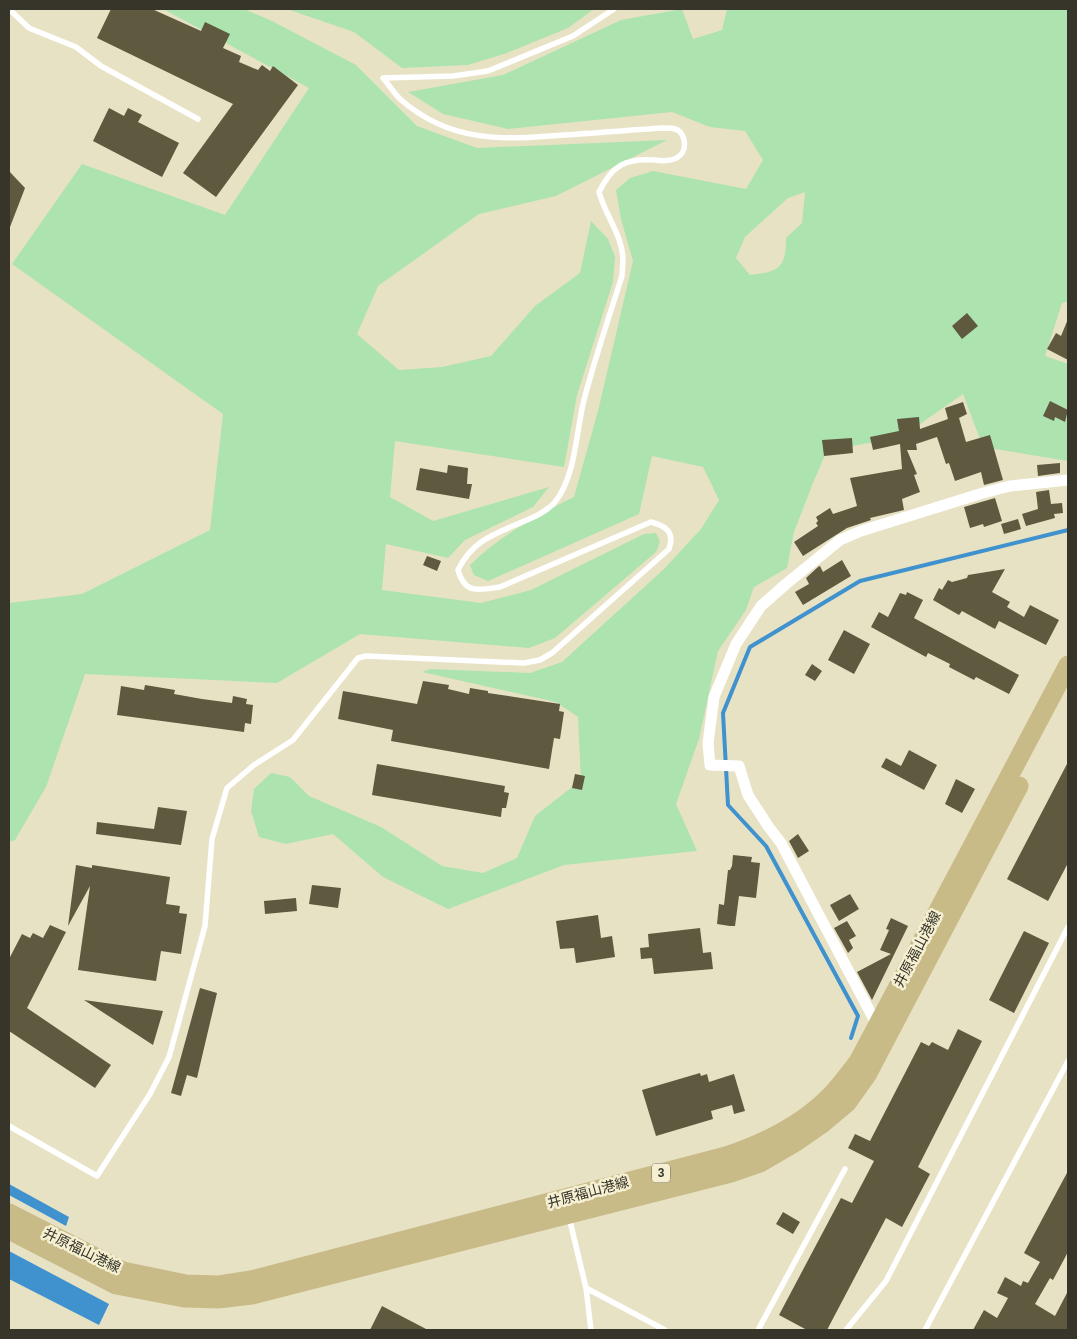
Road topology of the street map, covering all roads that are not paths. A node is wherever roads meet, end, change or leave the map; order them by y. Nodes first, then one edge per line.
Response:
1 (9, 9) edge
2 (614, 9) edge
3 (198, 119) dead end
4 (1068, 480) edge
5 (1068, 665) edge
6 (1068, 692) edge
7 (1068, 927) edge
8 (877, 1025) junction
9 (1068, 1061) edge
10 (9, 1126) edge
11 (844, 1170) dead end
12 (566, 1207) junction
13 (9, 1213) edge
14 (9, 1230) edge
15 (586, 1288) junction
16 (591, 1330) edge
17 (665, 1330) edge
18 (758, 1330) edge
19 (846, 1330) edge
20 (925, 1330) edge

1 - 3 lane
2 - 10 lane
4 - 8 street
5 - 8 main road, 井原福山港線 / 3
6 - 12 main road, 井原福山港線 / 3
7 - 19 lane
8 - 12 main road, 井原福山港線 / 3
9 - 20 lane
11 - 18 lane
12 - 13 main road, 井原福山港線 / 3
12 - 14 main road, 井原福山港線 / 3
12 - 15 lane
15 - 16 lane
15 - 17 lane

